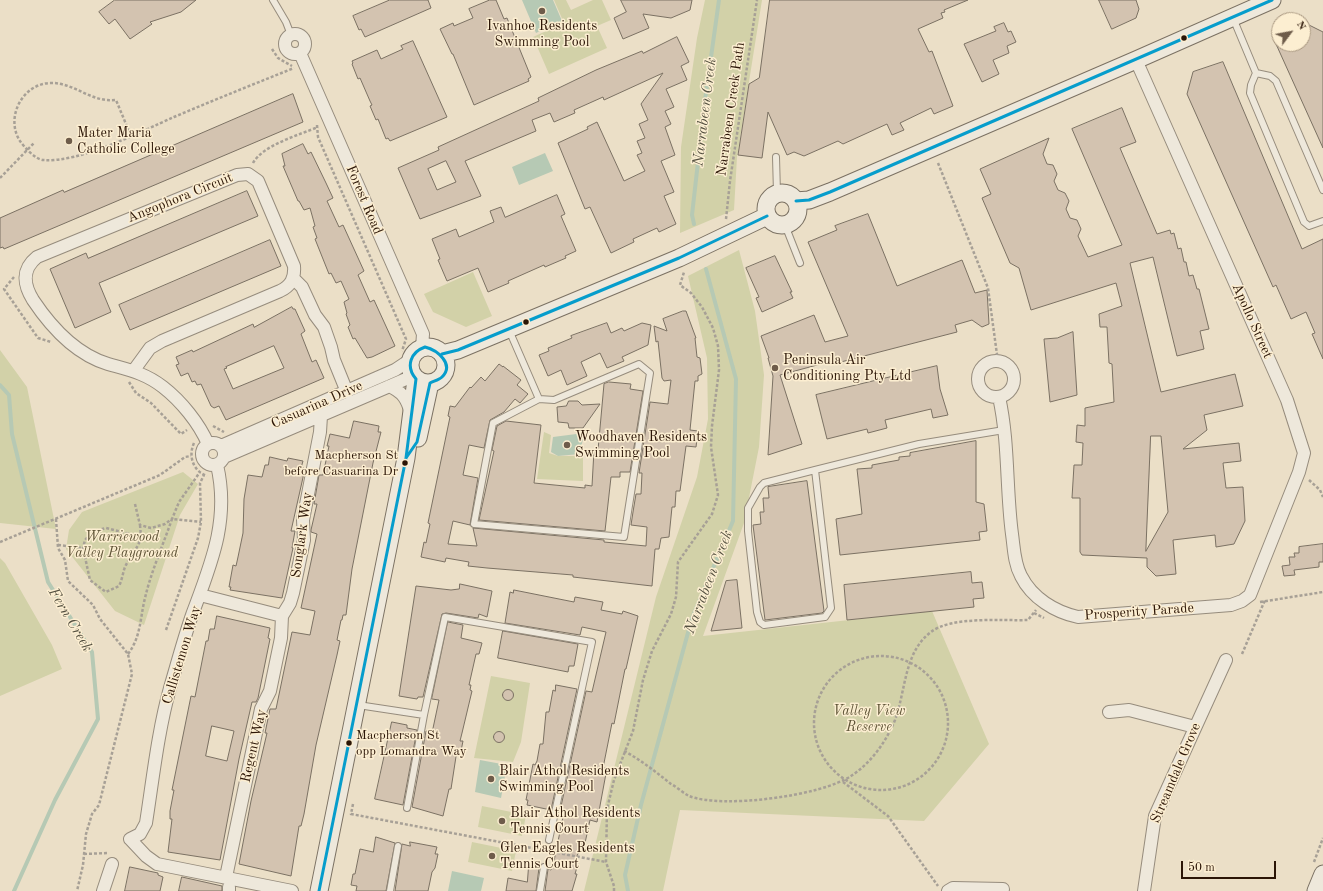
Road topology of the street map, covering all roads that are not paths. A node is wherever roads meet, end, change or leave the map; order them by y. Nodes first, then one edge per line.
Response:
1 (273, 0) edge
2 (1272, 0) edge
3 (1233, 16) junction
4 (291, 35) joint
5 (1136, 60) junction
6 (1256, 73) junction
7 (776, 157) dead end
8 (1323, 190) edge
9 (777, 193) junction
10 (796, 201) junction
11 (767, 216) junction
12 (1323, 221) edge
13 (785, 225) junction
14 (800, 263) dead end
15 (293, 278) junction
16 (508, 329) junction
17 (442, 354) junction
18 (416, 367) junction
19 (134, 370) junction
20 (389, 386) junction
21 (347, 392) junction
22 (999, 397) junction
23 (540, 399) junction
24 (411, 414) junction
25 (321, 416) junction
26 (1004, 430) junction
27 (208, 444) junction
28 (221, 456) junction
29 (406, 458) junction
30 (815, 470) junction
31 (1253, 588) joint
32 (200, 595) junction
33 (282, 616) junction
34 (1226, 660) dead end
35 (356, 705) junction
36 (1109, 712) dead end
37 (424, 715) junction
38 (1195, 727) junction
39 (407, 808) dead end
40 (549, 840) dead end
41 (398, 846) dead end
42 (112, 864) dead end
43 (544, 867) dead end
44 (1323, 874) edge
45 (228, 885) edge
46 (1003, 889) dead end
47 (103, 891) edge
48 (292, 891) edge
49 (320, 891) edge
50 (390, 891) edge
51 (540, 891) edge
52 (948, 891) edge
53 (1144, 891) edge
54 (1316, 891) edge

1 - 4 lane
2 - 3 street
3 - 5 street
3 - 6 lane
4 - 18 street, Forest Road
5 - 10 street
5 - 31 street, Apollo Street
6 - 8 lane
6 - 12 lane
7 - 9 lane
9 - 10 street
9 - 11 street
10 - 13 street
11 - 13 street
11 - 16 street
13 - 14 lane
15 - 19 street
15 - 19 street, Angophora Circuit
15 - 21 street
16 - 17 street
16 - 23 lane
17 - 18 street
17 - 18 street
18 - 20 street, Casuarina Drive
18 - 21 street, Casuarina Drive
18 - 24 street
18 - 29 street
19 - 27 street, Angophora Circuit
20 - 24 street
20 - 25 street, Casuarina Drive
21 - 28 street, Casuarina Drive
22 - 22 street
22 - 26 street, Prosperity Parade
23 - 23 lane
24 - 29 street
25 - 28 street, Casuarina Drive
25 - 33 street, Songlark Way
26 - 30 lane
26 - 31 street, Prosperity Parade
27 - 28 street
27 - 28 street
28 - 32 street, Callistemon Way
29 - 35 street
30 - 30 lane
32 - 33 street
32 - 45 street, Callistemon Way
33 - 45 street, Regent Way
34 - 38 street, Streamdale Grove
35 - 37 lane
35 - 49 street
36 - 38 street
37 - 39 lane
37 - 40 lane
38 - 53 street, Streamdale Grove
41 - 50 lane
42 - 47 street
43 - 51 lane
44 - 54 street
45 - 48 street
46 - 52 street

